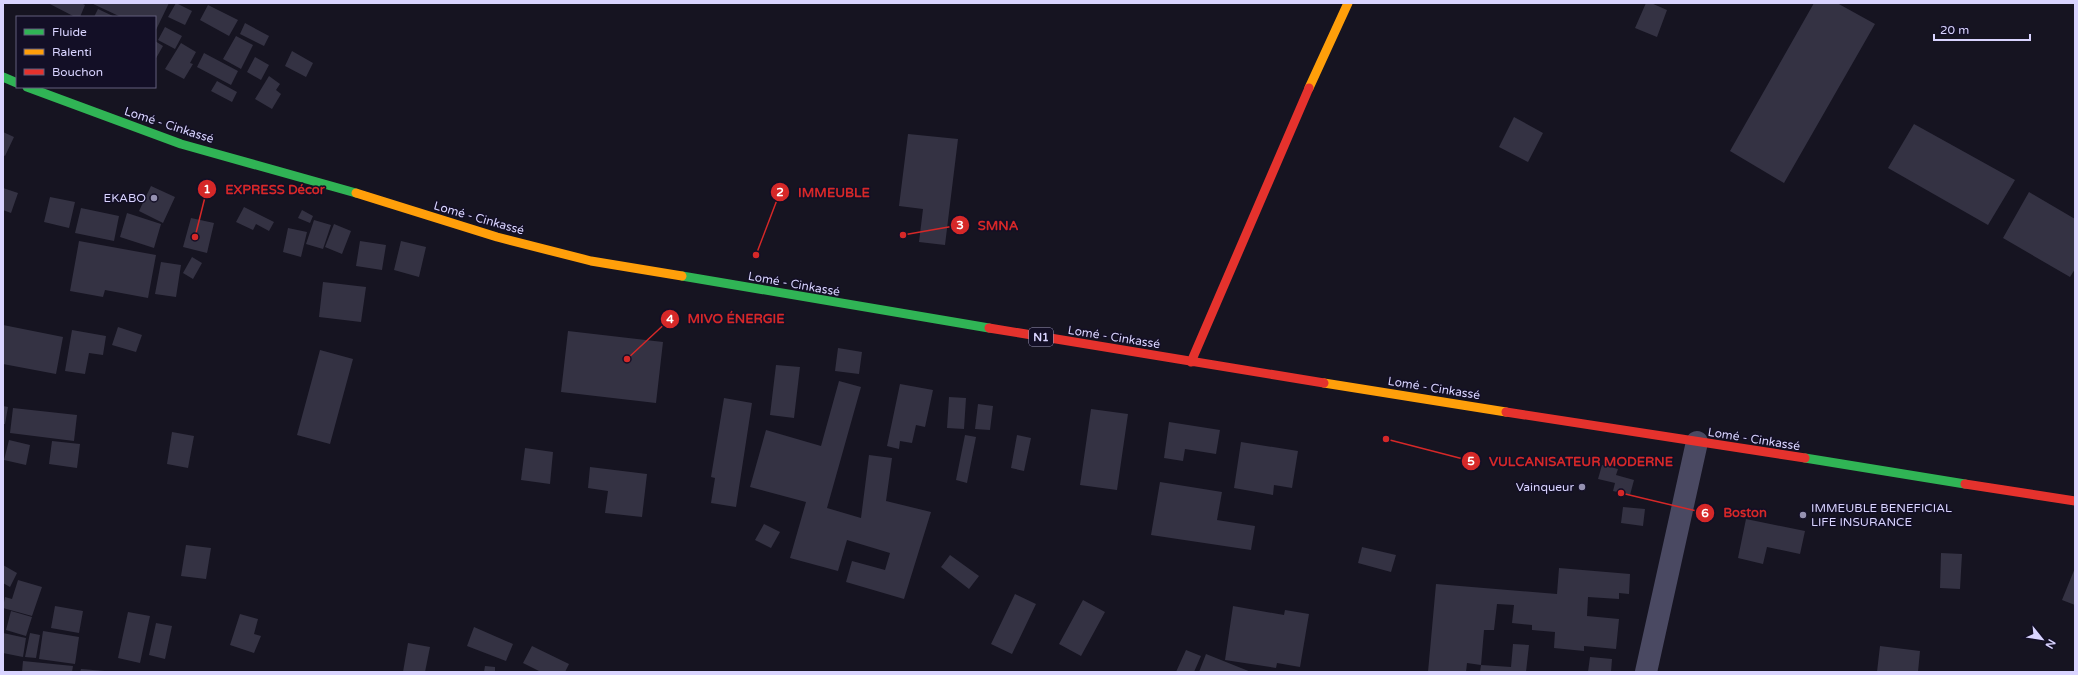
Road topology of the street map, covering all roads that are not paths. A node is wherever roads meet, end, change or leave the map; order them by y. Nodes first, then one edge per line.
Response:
1 (1348, 3) edge
2 (3, 77) edge
3 (16, 83) edge
4 (29, 88) edge
5 (1191, 362) junction
6 (1697, 442) junction
7 (2075, 501) edge
8 (1646, 672) edge

1 - 5 main road
2 - 3 main road
4 - 5 main road, Lomé - Cinkassé / N1
5 - 6 main road, Lomé - Cinkassé / N1
6 - 7 main road, Lomé - Cinkassé / N1
6 - 8 street

